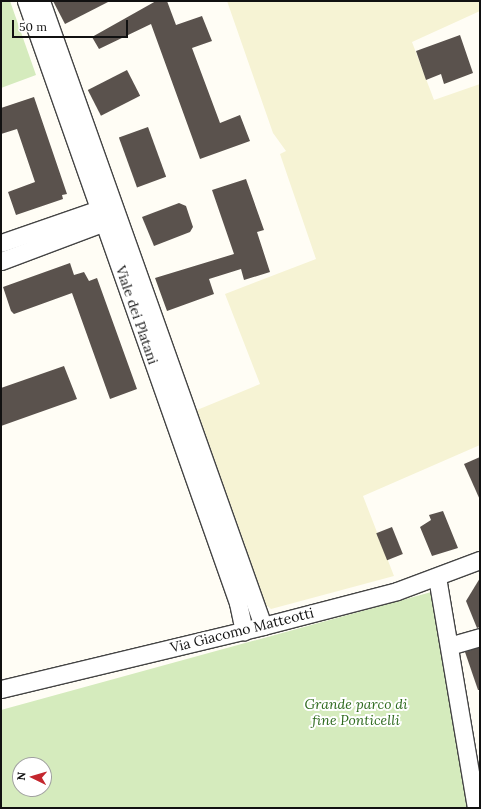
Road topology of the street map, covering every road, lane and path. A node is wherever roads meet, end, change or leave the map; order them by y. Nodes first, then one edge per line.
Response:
1 (26, 1) edge
2 (41, 1) edge
3 (107, 214) junction
4 (1, 243) edge
5 (1, 261) edge
6 (480, 560) edge
7 (437, 577) junction
8 (263, 626) junction
9 (244, 631) junction
10 (480, 637) edge
11 (450, 646) junction
12 (1, 689) edge
13 (476, 772) edge
14 (476, 808) edge

1 - 3 street, Viale dei Platani
2 - 3 street, Viale dei Platani
3 - 4 street
3 - 5 street
3 - 8 street, Viale dei Platani
3 - 9 street, Viale dei Platani
6 - 7 street, Via Giacomo Matteotti
7 - 8 street, Via Giacomo Matteotti
7 - 11 street
8 - 9 street, Via Giacomo Matteotti
9 - 12 street, Via Giacomo Matteotti
10 - 11 street
11 - 13 street
13 - 14 street

